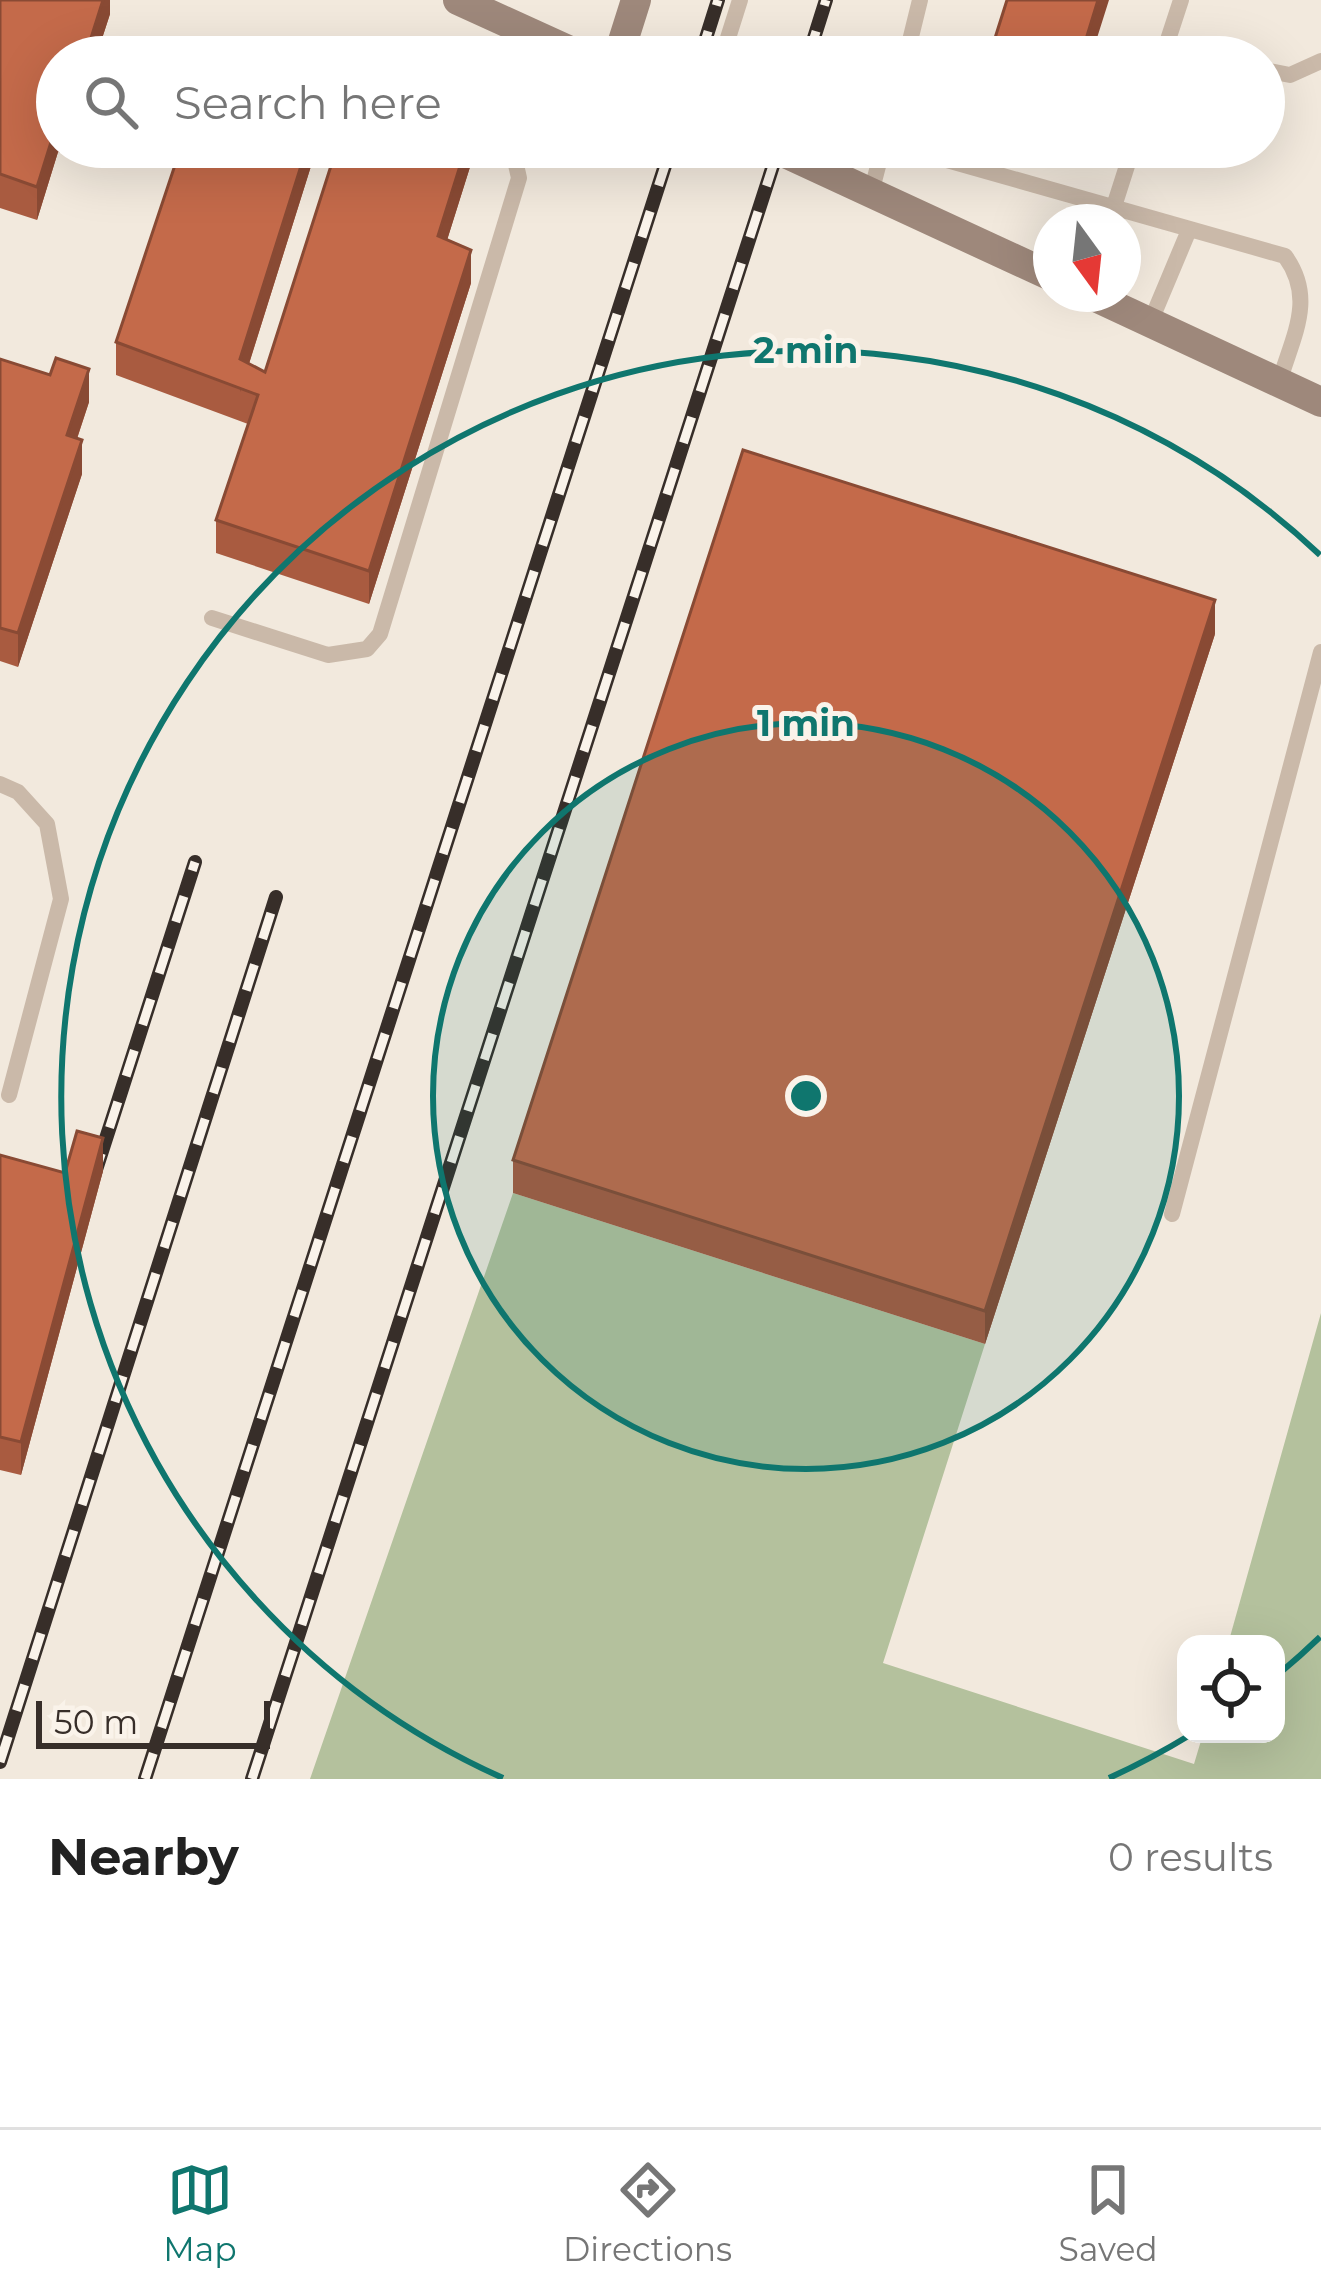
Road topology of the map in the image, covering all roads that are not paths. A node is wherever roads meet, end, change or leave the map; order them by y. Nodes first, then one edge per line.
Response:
1 (458, 0) edge
2 (636, 0) edge
3 (740, 0) edge
4 (920, 0) edge
5 (1181, 0) edge
6 (516, 36) edge
7 (625, 36) edge
8 (729, 36) edge
9 (911, 36) edge
10 (1170, 36) edge
11 (1321, 61) edge
12 (1285, 74) edge
13 (517, 168) edge
14 (817, 168) edge
15 (878, 168) edge
16 (965, 168) edge
17 (1126, 168) edge
18 (871, 193) junction
19 (1074, 204) edge
20 (1115, 204) edge
21 (1141, 221) edge
22 (1190, 230) junction
23 (1033, 268) edge
24 (1127, 312) edge
25 (1150, 323) junction
26 (1279, 383) junction
27 (1321, 402) edge
28 (212, 618) dead end
29 (1321, 652) edge
30 (0, 784) edge
31 (9, 1095) dead end
32 (1172, 1214) dead end

1 - 6 street
2 - 7 street
3 - 8 lane
4 - 9 lane
5 - 10 lane
11 - 12 lane
13 - 28 lane
14 - 18 street
15 - 18 lane
16 - 19 lane
17 - 20 lane
18 - 23 street
21 - 22 lane
22 - 25 lane
22 - 26 lane
24 - 25 street
25 - 26 street
26 - 27 street
29 - 32 lane
30 - 31 lane

